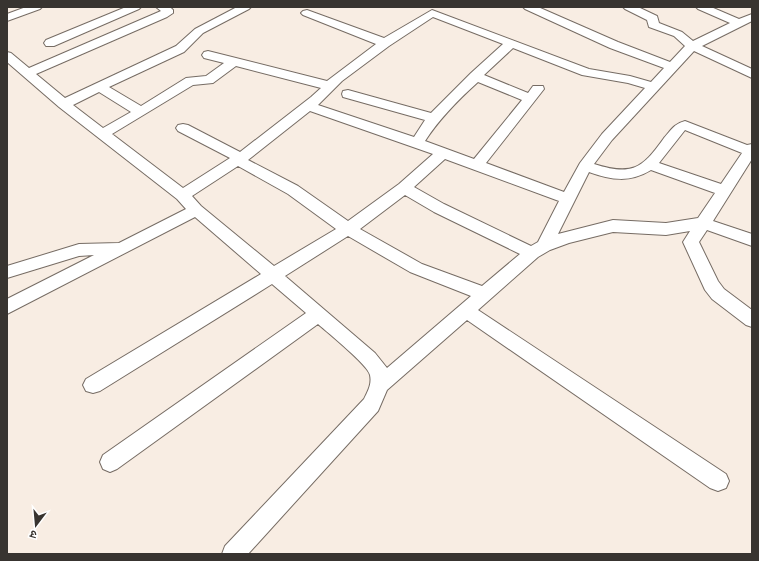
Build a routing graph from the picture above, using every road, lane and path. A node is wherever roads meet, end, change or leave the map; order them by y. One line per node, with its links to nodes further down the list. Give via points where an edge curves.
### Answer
1 (36, 7): 10 (street)
2 (135, 7): 12 (street)
3 (162, 7): 20 (street, via 167,13)
4 (245, 7): 24 (street, via 199,31 180,49)
5 (530, 7): 19 (street, via 614,45)
6 (629, 7): 15 (street, via 653,18 653,25 680,36)
7 (702, 7): 11 (street)
8 (307, 13): 13 (street)
9 (752, 17): 11 (street)
10 (7, 18)
11 (738, 23): 15 (street)
12 (50, 43)
13 (385, 43): 14 (street, via 429,13 435,13); 23 (street)
14 (512, 43): 22 (street); 25 (street, via 586,72)
15 (692, 46): 19 (street); 21 (street)
16 (208, 55): 18 (street)
17 (7, 56): 20 (street)
18 (233, 62): 23 (street); 29 (street, via 209,80 190,81)
19 (672, 67): 25 (street)
20 (27, 73): 27 (street)
21 (752, 74)
22 (475, 76): 30 (street); 37 (street, via 534,94)
23 (330, 86): 28 (street)
24 (100, 87): 27 (street); 29 (street)
25 (654, 87): 39 (street, via 607,137)
26 (348, 94): 30 (street)
27 (64, 104): 32 (street)
28 (308, 106): 33 (street); 36 (street)
29 (141, 112): 32 (street)
30 (434, 118): 33 (street)
31 (183, 128): 36 (street)
32 (102, 134): 42 (street)
33 (417, 143): 35 (street)
34 (751, 149): 38 (street, via 685,125 680,126); 41 (street)
35 (443, 154): 37 (street); 40 (street)
36 (239, 159): 42 (street); 46 (street, via 293,190)
37 (477, 165): 43 (street)
38 (650, 165): 39 (street, via 628,175 617,175); 41 (street)
39 (585, 166): 43 (street)
40 (404, 188): 46 (street); 49 (street, via 439,208)
41 (724, 191): 45 (street)
42 (182, 195): 44 (street)
43 (568, 199): 49 (street)
44 (196, 210): 48 (street); 51 (street)
45 (703, 223): 47 (street); 49 (street, via 666,229 624,226 604,228 565,238); 56 (street, via 691,242 711,285 718,294)
46 (348, 229): 51 (street); 52 (street, via 395,258)
47 (752, 240)
48 (121, 248): 50 (street, via 79,250); 53 (street)
49 (538, 249): 52 (street)
50 (7, 272)
51 (273, 276): 55 (street); 57 (street)
52 (484, 294): 54 (street)
53 (7, 307)
54 (465, 310): 58 (street); 60 (street)
55 (319, 314): 58 (street, via 368,358 379,371); 59 (street)
56 (752, 320)
57 (93, 385)
58 (380, 385): 61 (street, via 371,405)
59 (110, 462)
60 (718, 481)
61 (233, 554)

